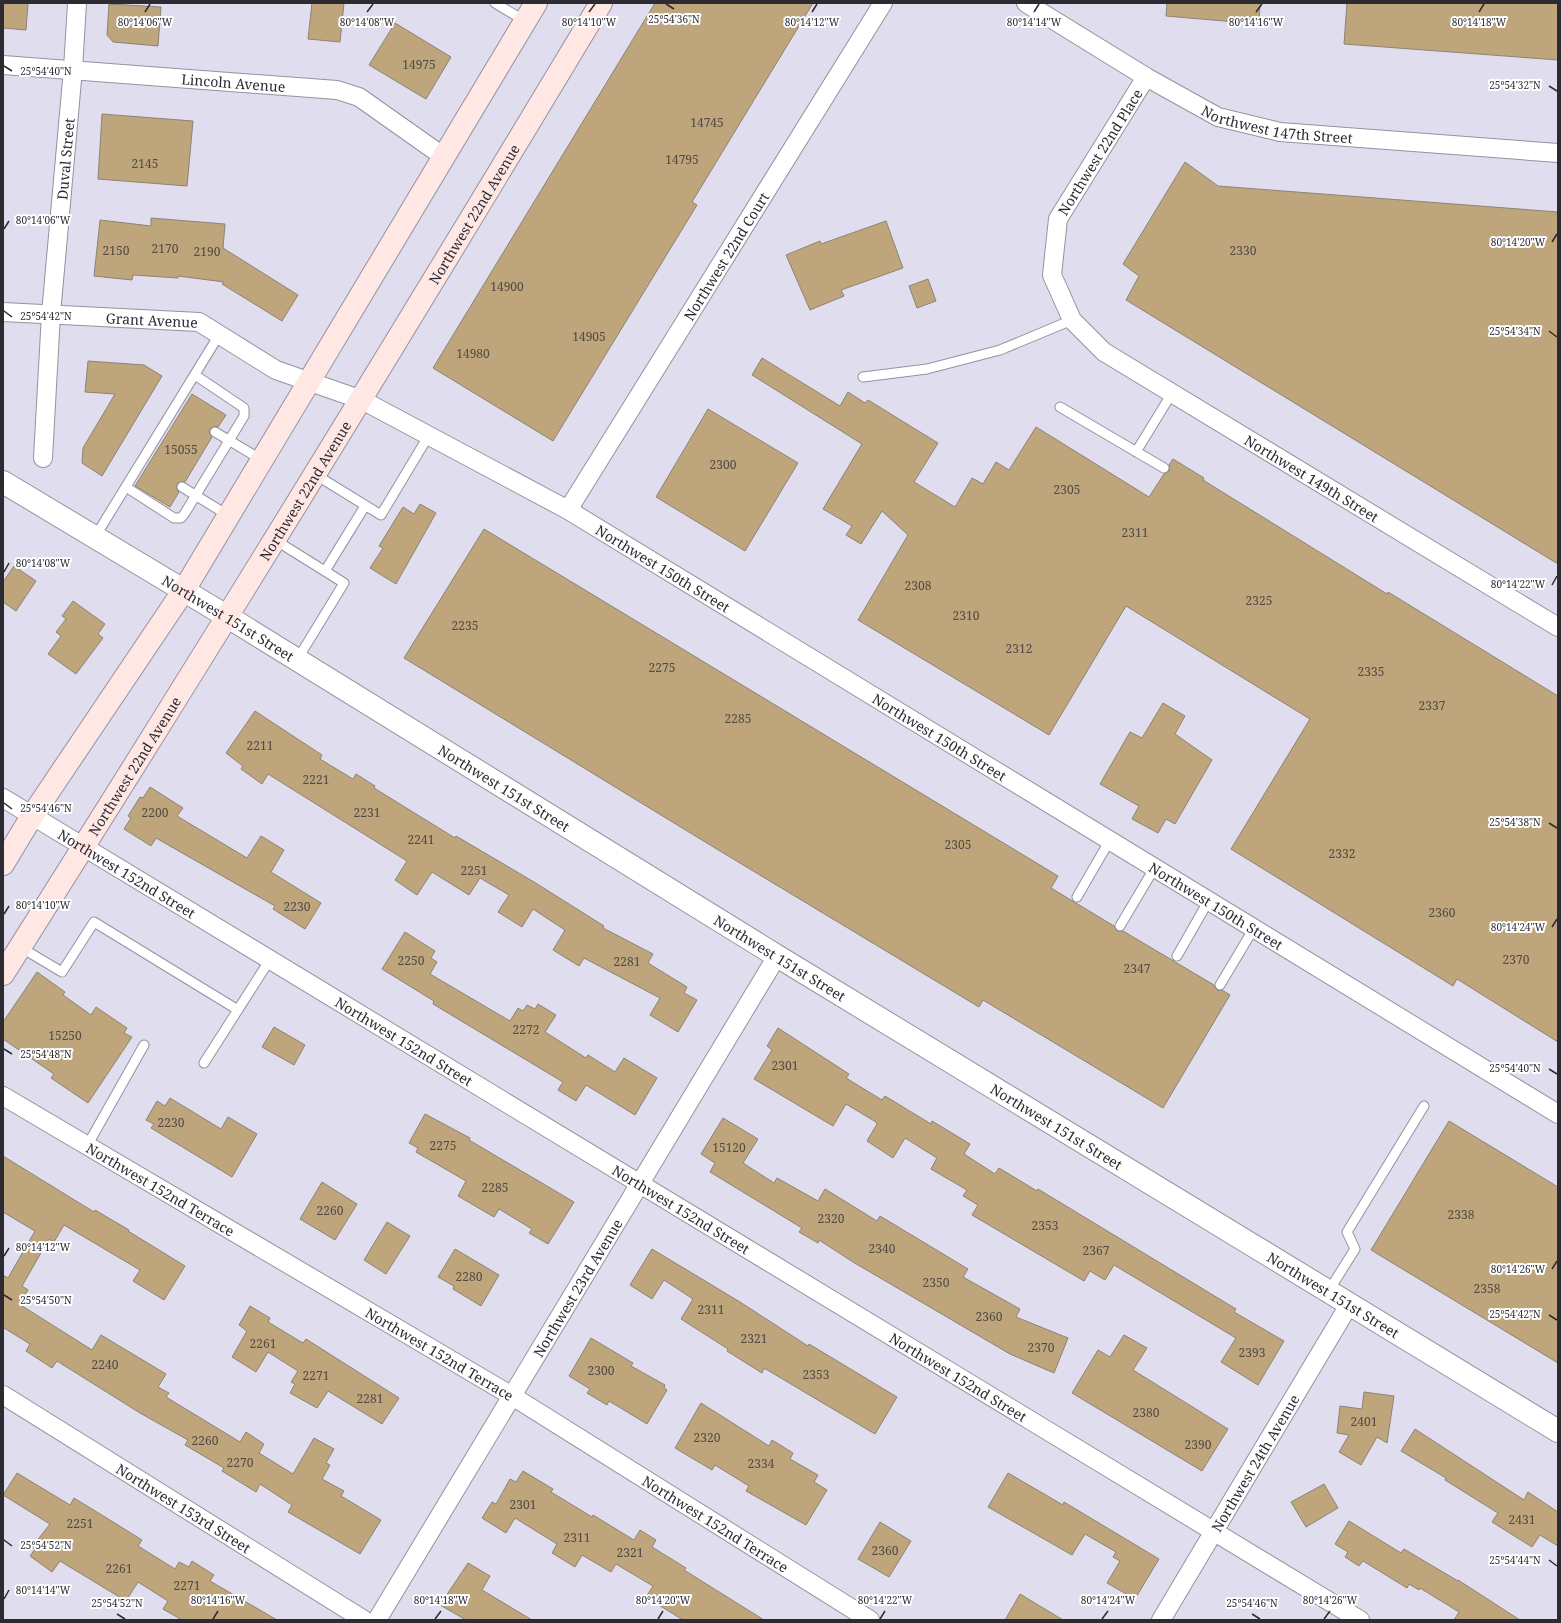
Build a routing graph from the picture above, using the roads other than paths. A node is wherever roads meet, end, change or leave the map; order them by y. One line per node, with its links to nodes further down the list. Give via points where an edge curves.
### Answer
1 (77, 3): 9 (street, Duval Street)
2 (495, 3): 7 (lane)
3 (536, 3): 7 (main road)
4 (601, 3): 21 (main road, Northwest 22nd Avenue)
5 (883, 3): 36 (street, Northwest 22nd Court)
6 (1026, 3): 10 (street, Northwest 147th Street)
7 (525, 21): 12 (main road)
8 (3, 65): 9 (street, Lincoln Avenue)
9 (73, 69): 12 (street, Lincoln Avenue, via 337,90 359,97); 14 (street, Duval Street)
10 (1146, 77): 11 (street, Northwest 147th Street, via 1218,117 1280,132); 15 (street, Northwest 22nd Place, via 1058,219 1052,275)
11 (1558, 154)
12 (444, 157): 19 (main road)
13 (3, 312): 14 (street, Grant Avenue)
14 (51, 314): 16 (street, Grant Avenue, via 199,322); 27 (street, Duval Street)
15 (1072, 320): 18 (lane, via 1000,350 927,369); 20 (street, Northwest 149th Street, via 1104,352)
16 (219, 335): 17 (lane); 19 (street, Grant Avenue, via 276,370)
17 (195, 375): 25 (lane, via 244,408 244,416); 32 (lane, via 178,409 144,464)
18 (863, 377)
19 (310, 381): 21 (street, Northwest 150th Street); 28 (main road)
20 (1172, 393): 26 (lane); 43 (street, Northwest 149th Street)
21 (362, 400): 24 (street, Northwest 150th Street); 30 (main road, Northwest 22nd Avenue)
22 (1060, 407): 26 (lane)
23 (215, 432): 25 (lane)
24 (429, 435): 35 (lane, via 380,515); 36 (street, Northwest 150th Street)
25 (229, 441): 28 (lane); 34 (lane)
26 (1136, 452): 29 (lane)
27 (43, 458)
28 (262, 460): 37 (main road)
29 (1164, 468)
30 (316, 475): 35 (lane); 39 (main road, Northwest 22nd Avenue)
31 (3, 482): 38 (street, Northwest 151st Street)
32 (126, 487): 34 (lane, via 174,518 181,518); 38 (lane)
33 (182, 487): 34 (lane)
34 (196, 495): 37 (lane)
35 (366, 506): 40 (lane)
36 (568, 510): 47 (street, Northwest 150th Street)
37 (229, 516): 41 (main road)
38 (95, 537): 41 (street, Northwest 151st Street)
39 (275, 540): 40 (lane); 42 (main road, Northwest 22nd Avenue)
40 (325, 571): 44 (lane, via 344,583)
41 (184, 590): 42 (street, Northwest 151st Street); 46 (main road)
42 (228, 617): 44 (street, Northwest 151st Street); 48 (main road, Northwest 22nd Avenue)
43 (1558, 627)
44 (297, 660): 56 (street, Northwest 151st Street)
45 (3, 798): 46 (street, Northwest 152nd Street)
46 (32, 816): 48 (street, Northwest 152nd Street); 49 (main road)
47 (1110, 840): 50 (street, Northwest 150th Street); 51 (lane)
48 (84, 848): 55 (main road, Northwest 22nd Avenue); 58 (street, Northwest 152nd Street)
49 (3, 864)
50 (1155, 868): 52 (street, Northwest 150th Street); 53 (lane)
51 (1077, 897)
52 (1209, 900): 54 (street, Northwest 150th Street); 57 (lane)
53 (1120, 926)
54 (1254, 928): 60 (lane); 66 (street, Northwest 150th Street)
55 (20, 946): 59 (main road, Northwest 22nd Avenue); 61 (lane, via 62,972 94,922)
56 (777, 956): 68 (street, Northwest 23rd Avenue); 69 (street, Northwest 151st Street)
57 (1177, 956)
58 (270, 961): 61 (lane); 68 (street, Northwest 152nd Street)
59 (3, 974)
60 (1220, 985)
61 (238, 1010): 63 (lane)
62 (144, 1045): 67 (lane)
63 (204, 1063)
64 (3, 1096): 67 (street, Northwest 152nd Terrace)
65 (1424, 1106): 69 (lane, via 1347,1232 1355,1249)
66 (1558, 1114)
67 (87, 1146): 72 (street, Northwest 152nd Terrace)
68 (639, 1185): 72 (street, Northwest 23rd Avenue); 74 (street, Northwest 152nd Street)
69 (1328, 1292): 70 (street, Northwest 151st Street)
70 (1349, 1305): 73 (street, Northwest 151st Street); 74 (street, Northwest 24th Avenue)
71 (3, 1395): 75 (street, Northwest 153rd Street)
72 (512, 1396): 76 (street, Northwest 23rd Avenue); 77 (street, Northwest 152nd Terrace)
73 (1558, 1430)
74 (1213, 1530): 78 (street, Northwest 24th Avenue); 79 (street, Northwest 152nd Street)
75 (364, 1620)
76 (377, 1620)
77 (870, 1620)
78 (1161, 1620)
79 (1360, 1620)

